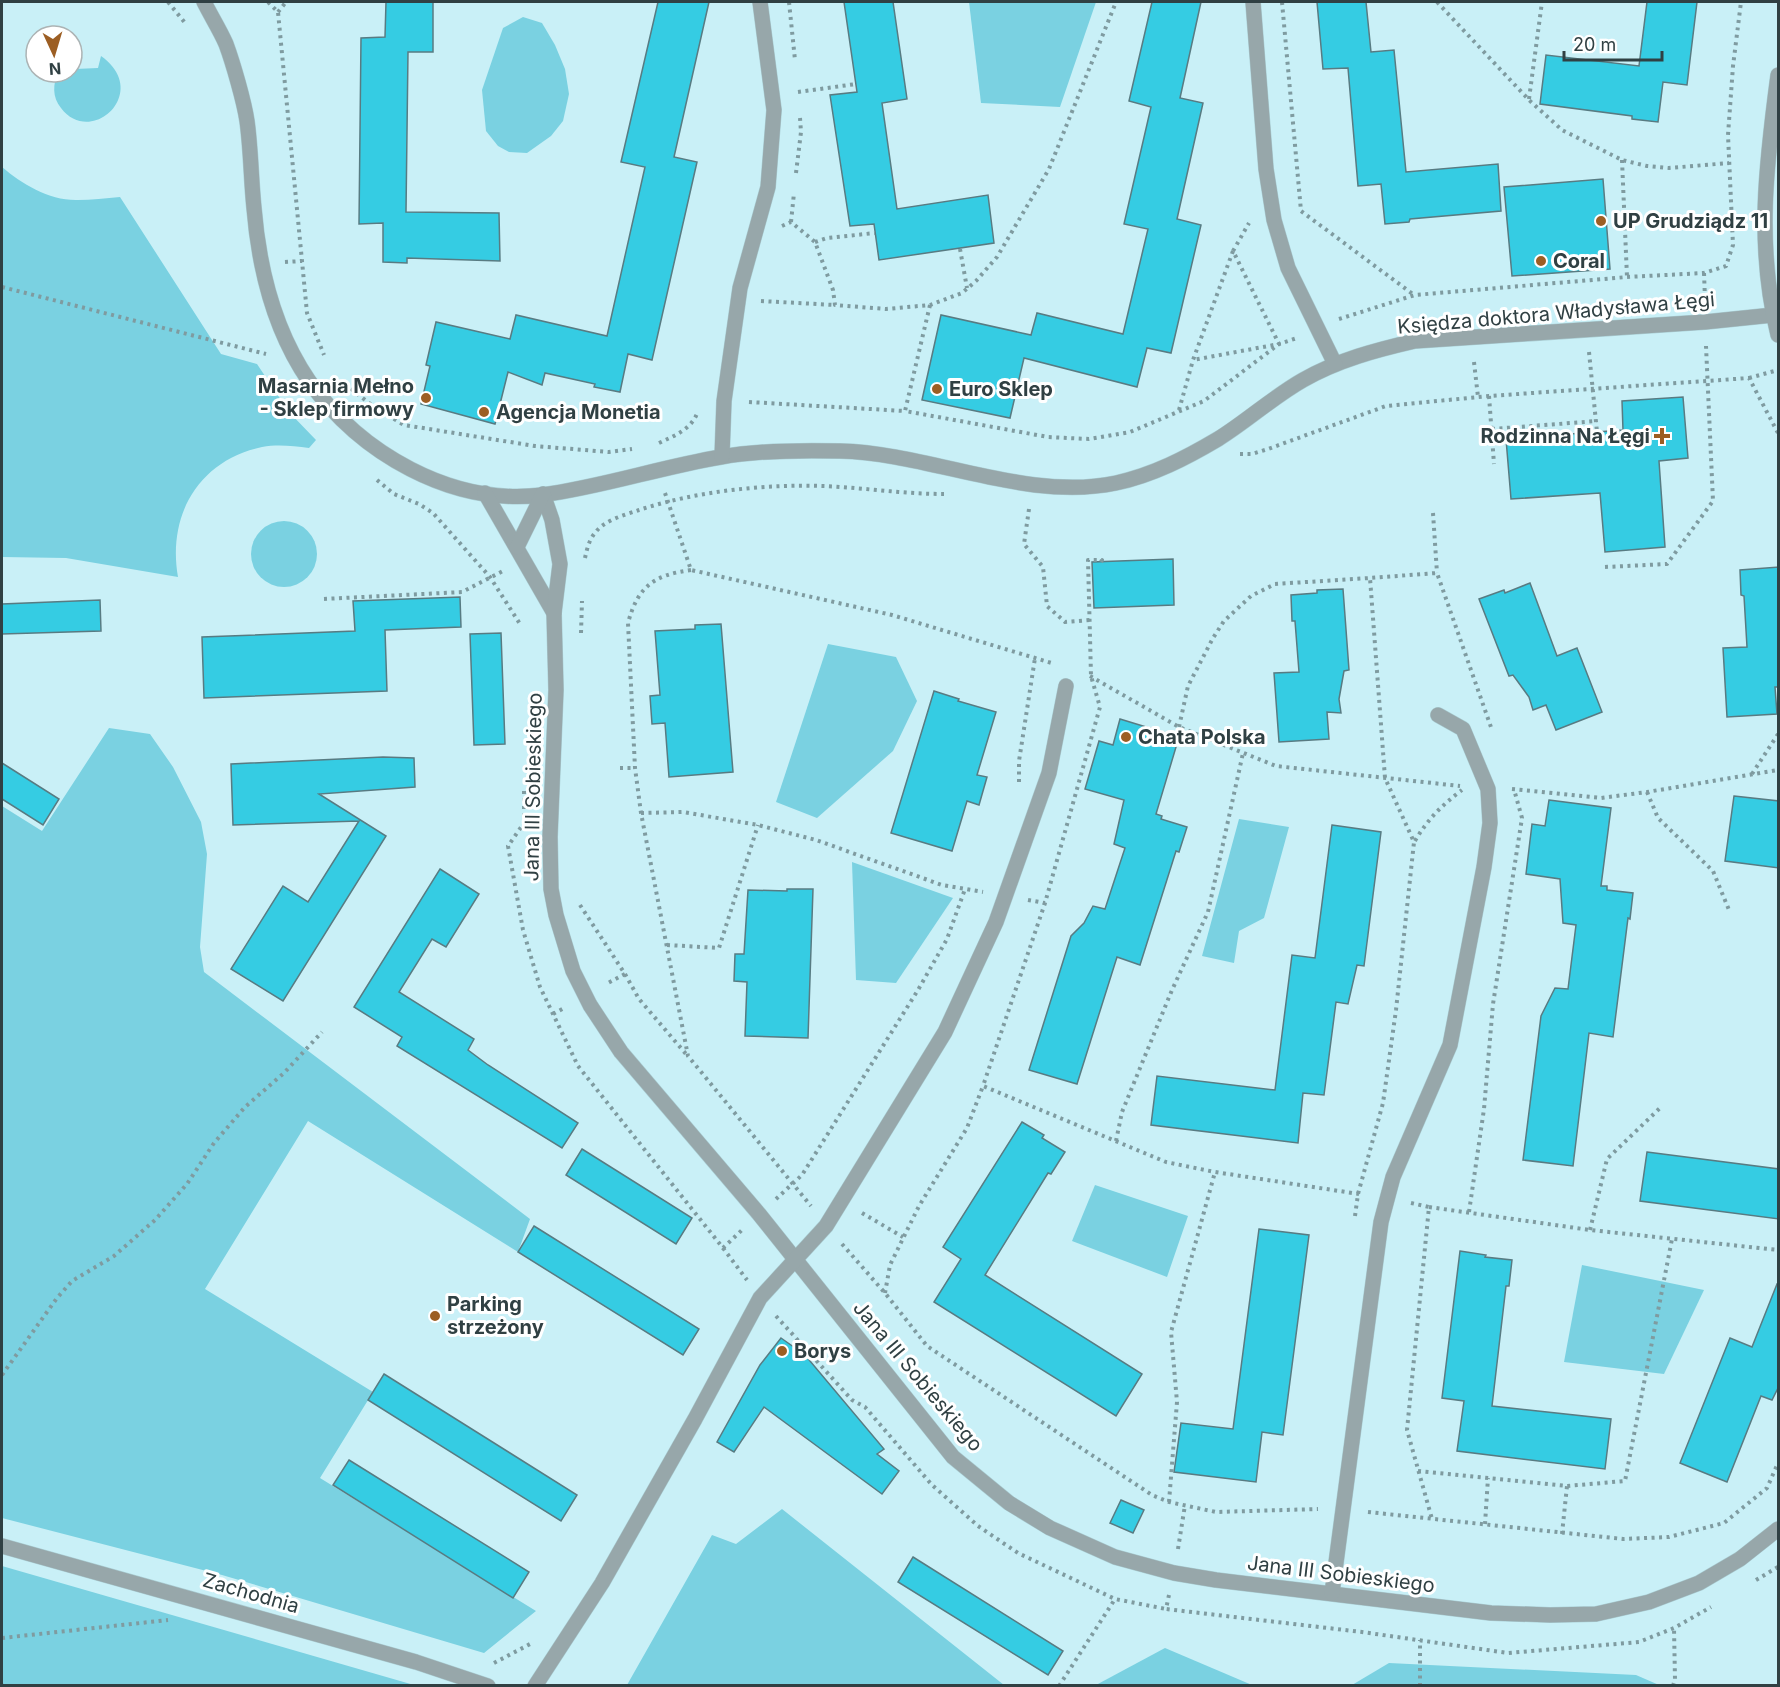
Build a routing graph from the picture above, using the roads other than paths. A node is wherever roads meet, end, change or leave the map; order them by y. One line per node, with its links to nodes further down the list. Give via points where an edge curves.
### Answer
1 (204, 2): 10 (street, Księdza doktora Władysława Łęgi, via 226,44 247,118 254,214 269,297 286,340 308,379 332,410 383,454 450,485)
2 (760, 2): 9 (street, via 774,110 768,187 740,288 724,401)
3 (1253, 2): 8 (street, via 1266,169 1274,220 1288,268)
4 (1779, 75): 5 (street)
5 (1775, 127): 6 (street, via 1765,183 1764,252)
6 (1773, 315): 7 (street); 8 (street, Księdza doktora Władysława Łęgi, via 1415,341)
7 (1779, 335)
8 (1335, 364): 9 (street, Księdza doktora Władysława Łęgi, via 1301,381 1219,438 1157,472 1112,484 1066,487 1021,482 896,456 844,451)
9 (722, 456): 11 (street, Księdza doktora Władysława Łęgi)
10 (485, 493): 11 (street, Księdza doktora Władysława Łęgi); 12 (street, Jana III Sobieskiego)
11 (543, 495): 12 (street); 13 (street, Jana III Sobieskiego, via 560,564)
12 (517, 547): 13 (street, Jana III Sobieskiego)
13 (554, 613): 16 (street, Jana III Sobieskiego, via 551,889 573,971 621,1052)
14 (1066, 686): 16 (street, via 1049,773 996,922 945,1032 826,1226)
15 (1438, 715): 19 (street, via 1463,729 1488,789 1490,823 1450,1045 1385,1198)
16 (796, 1260): 19 (street, Jana III Sobieskiego, via 953,1457 1009,1503 1050,1528 1115,1557 1164,1571); 21 (street, via 760,1298 602,1583)
17 (1779, 1529): 19 (street, Jana III Sobieskiego, via 1740,1559 1699,1582 1649,1602 1596,1614 1491,1613)
18 (2, 1546): 20 (street, Zachodnia, via 383,1652)
19 (1332, 1593)
20 (488, 1686)
21 (535, 1686)

